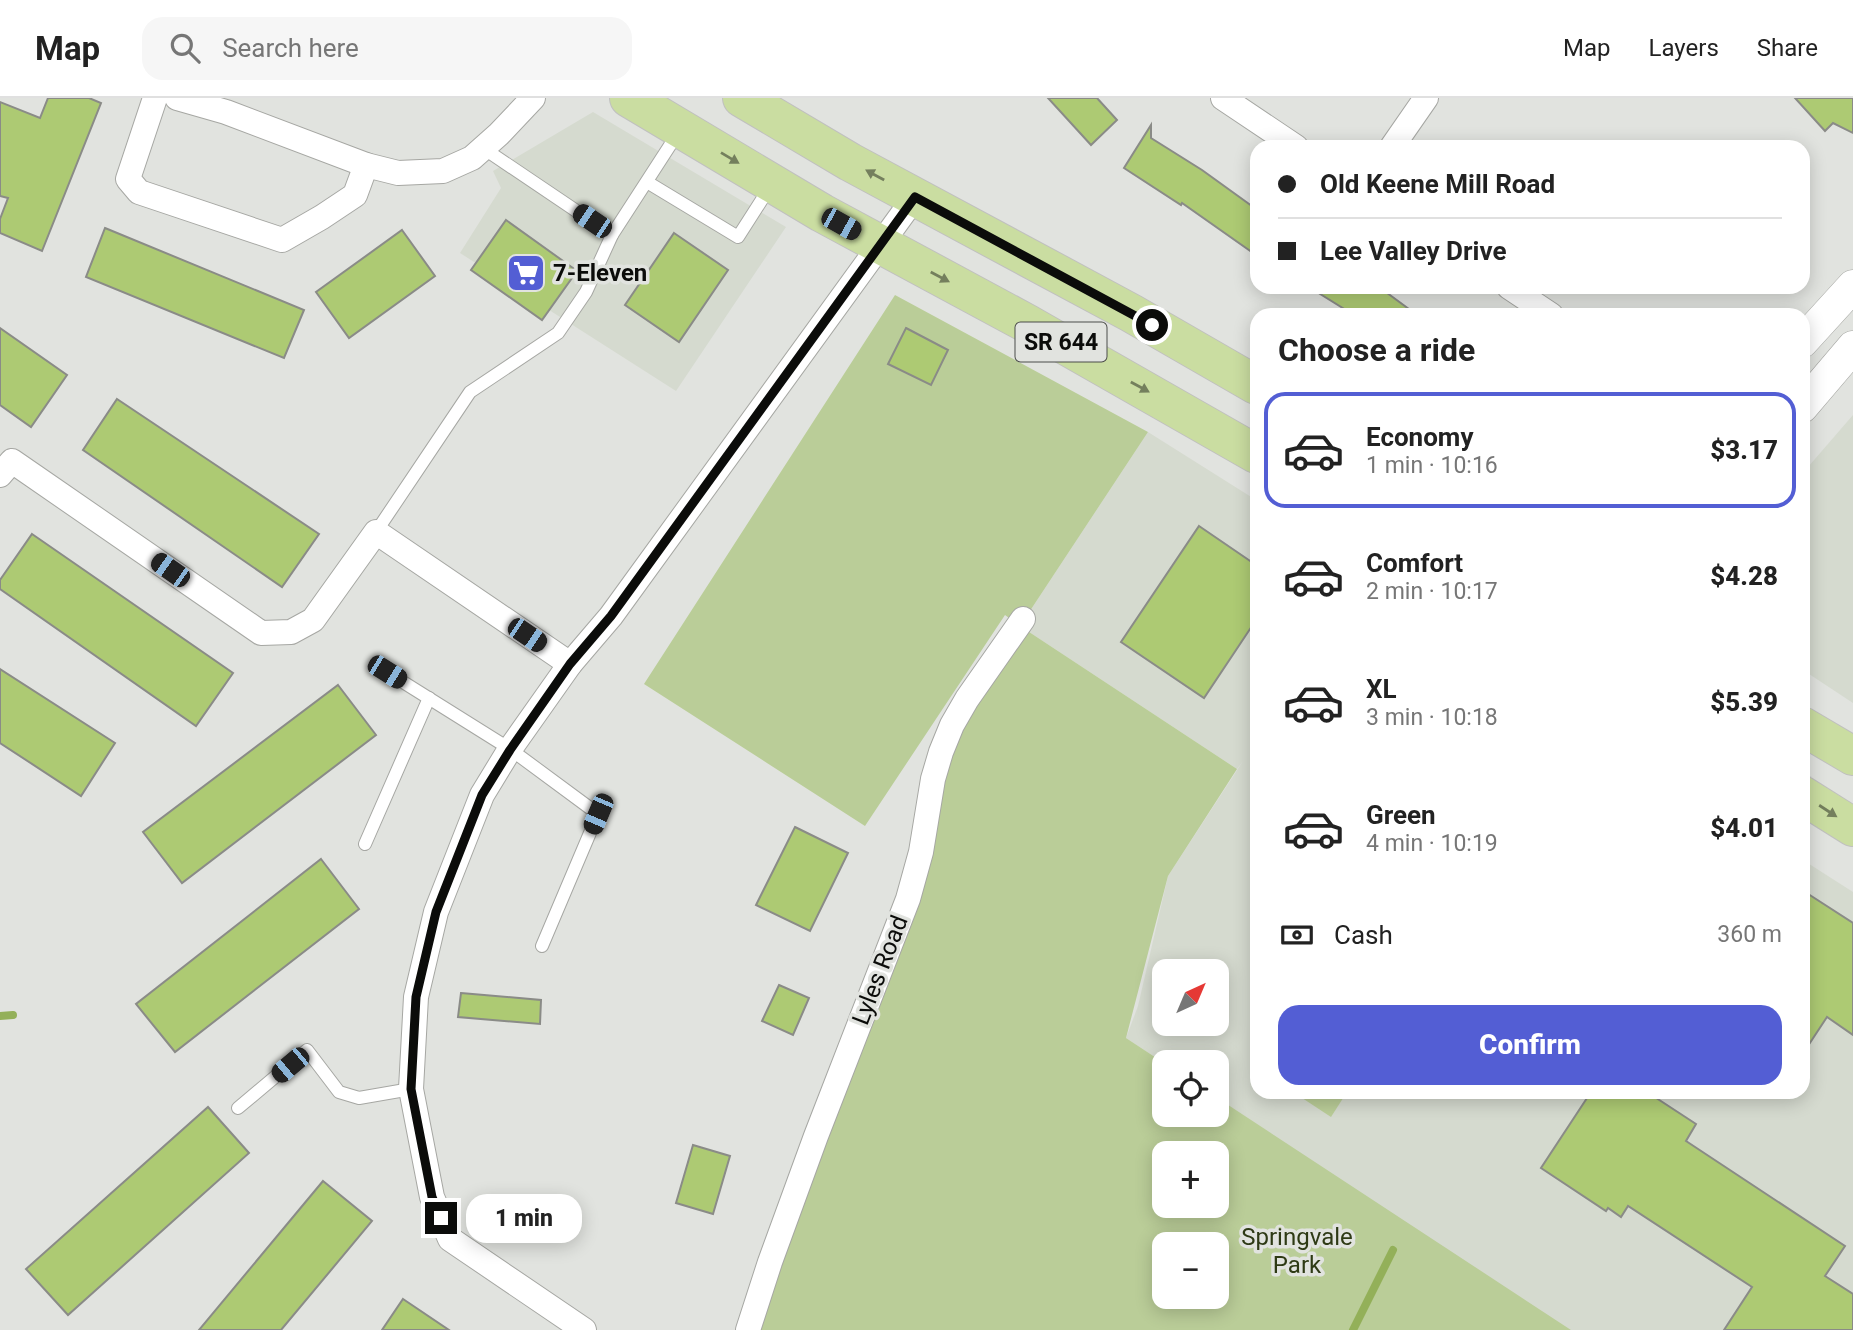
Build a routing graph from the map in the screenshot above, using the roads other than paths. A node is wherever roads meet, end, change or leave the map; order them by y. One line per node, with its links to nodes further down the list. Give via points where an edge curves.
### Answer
1 (155, 98): 13 (street, via 128,178 139,192 282,240 355,195)
2 (177, 98): 8 (street)
3 (533, 98): 12 (street)
4 (629, 98): 9 (main road, SR 644)
5 (743, 98): 16 (main road, SR 644, one-way to 5)
6 (1223, 98): 10 (street)
7 (1426, 98): 11 (street)
8 (228, 105): 13 (street)
9 (681, 129): 14 (lane); 15 (main road, SR 644, one-way to 15)
10 (1286, 140)
11 (1397, 140)
12 (484, 148): 13 (street, via 443,171 398,173); 17 (lane)
13 (366, 165)
14 (646, 182): 15 (lane, via 738,237); 17 (lane)
15 (772, 184): 18 (main road, SR 644)
16 (915, 197): 18 (street); 24 (main road, SR 644)
17 (612, 235): 28 (lane, via 586,292 558,333 470,392)
18 (880, 246): 26 (main road, SR 644, one-way to 26); 30 (street, via 611,616)
19 (1853, 286): 22 (street)
20 (1518, 294): 21 (street)
21 (1538, 308)
22 (1810, 333)
23 (1853, 347): 25 (street)
24 (1250, 382)
25 (1810, 398)
26 (1250, 451)
27 (4, 463): 28 (street, via 261,633 291,632 313,620)
28 (376, 532): 30 (street)
29 (1023, 620): 43 (street, Lyles Road, via 967,699 941,752 908,899 816,1136)
30 (570, 664): 34 (street)
31 (387, 672): 32 (lane)
32 (429, 698): 34 (lane); 38 (lane)
33 (1810, 731): 35 (main road)
34 (510, 750): 39 (lane, via 598,814); 40 (street, via 482,795 436,912 416,997)
35 (1853, 756)
36 (1810, 800): 37 (main road, one-way to 37)
37 (1853, 827)
38 (365, 844)
39 (542, 946)
40 (411, 1089): 41 (lane, via 359,1098 339,1092 307,1050); 42 (street, via 432,1197 450,1239)
41 (238, 1108)
42 (584, 1330)
43 (748, 1330)

